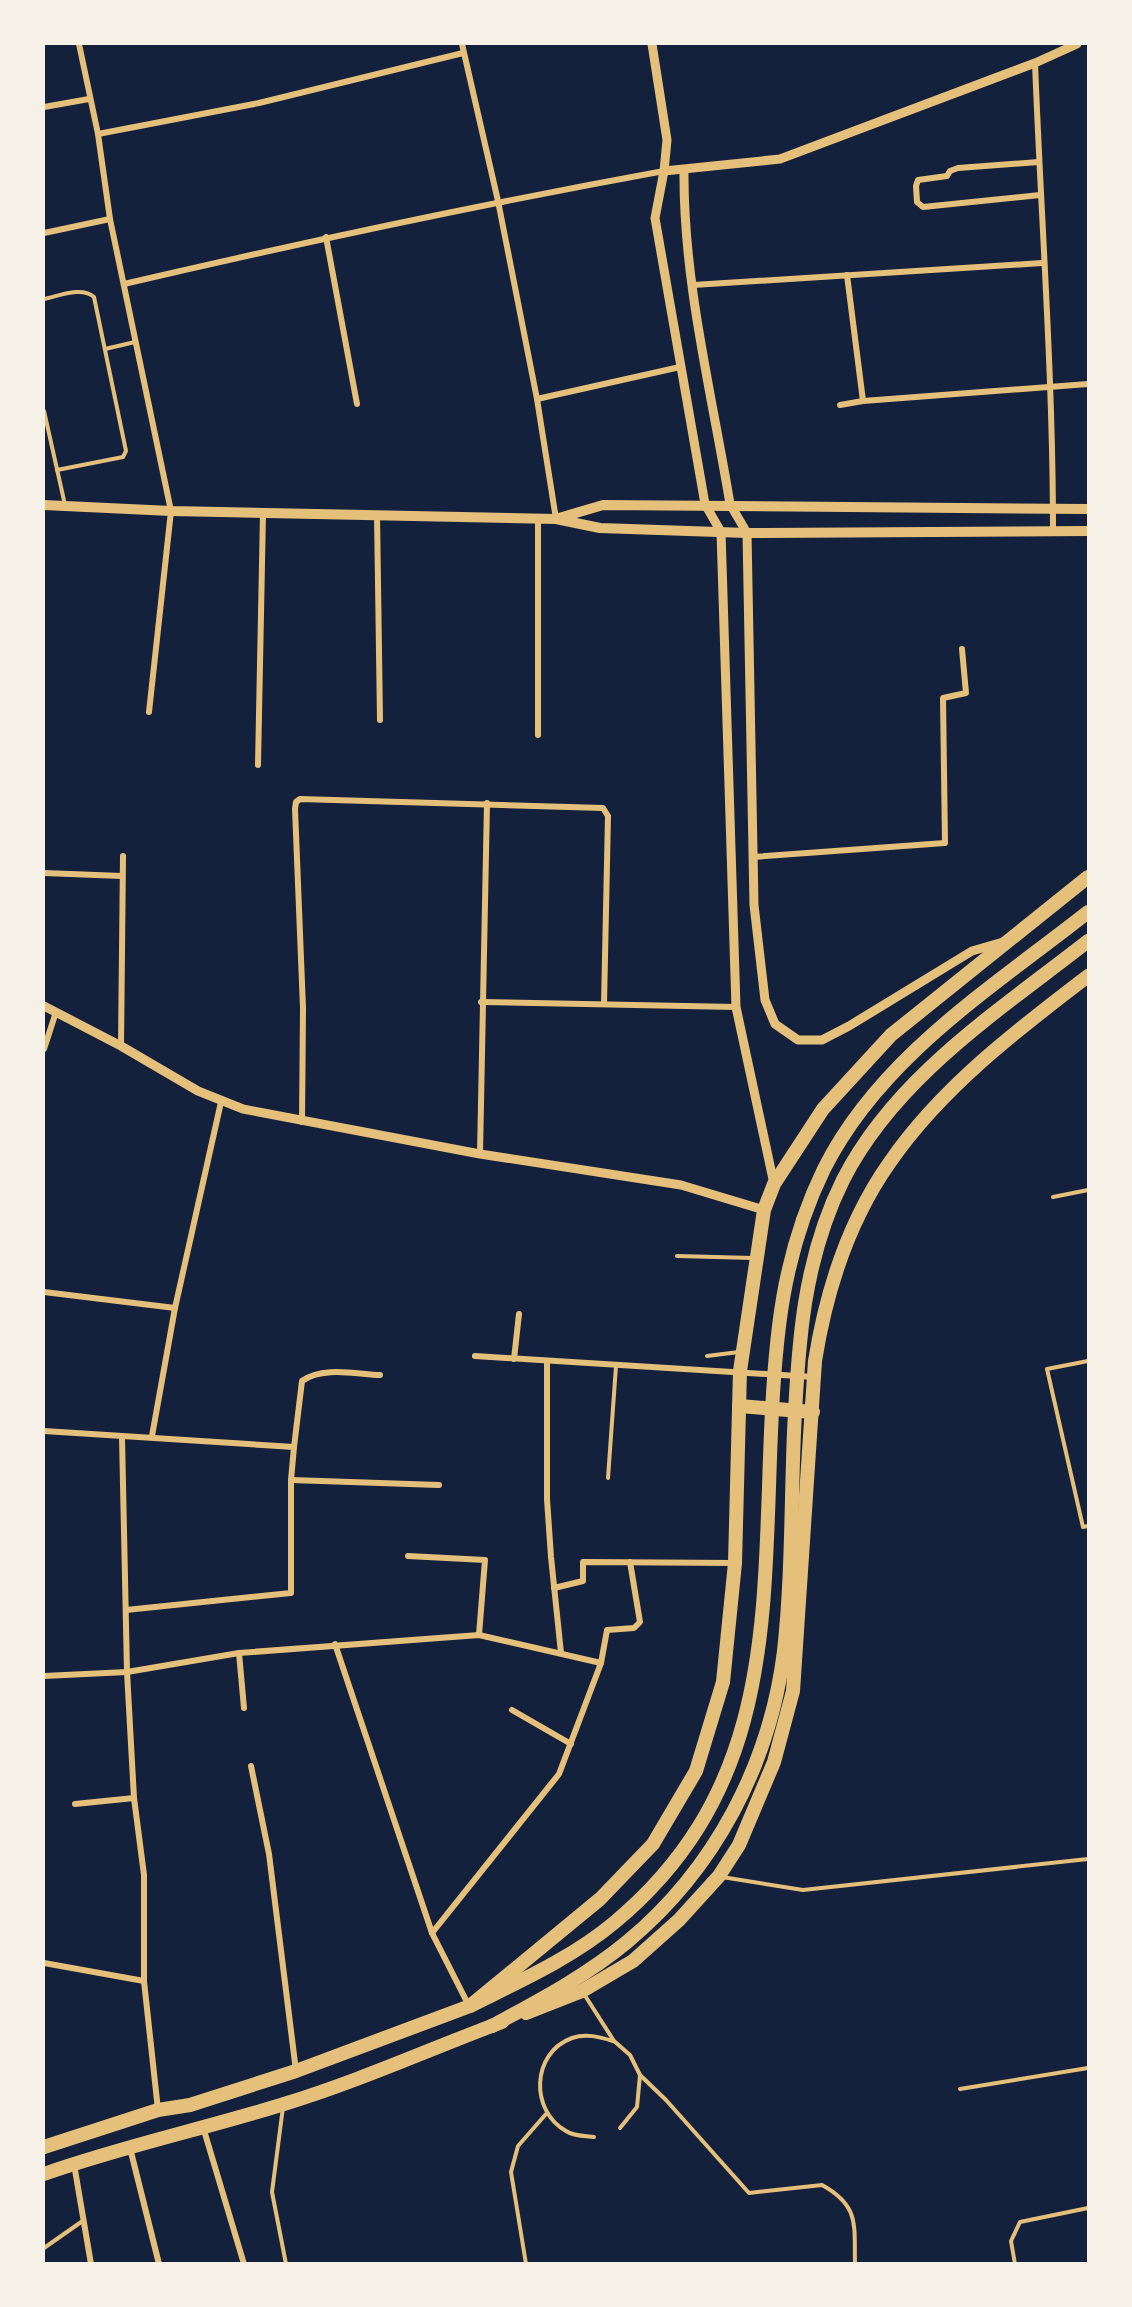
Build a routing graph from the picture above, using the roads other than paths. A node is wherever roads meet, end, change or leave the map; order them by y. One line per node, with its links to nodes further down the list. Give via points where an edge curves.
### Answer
1 (79, 44): 7 (street)
2 (462, 44): 5 (street)
3 (652, 44): 12 (street, via 667,140)
4 (1077, 44): 6 (street)
5 (463, 53): 9 (street, via 259,103); 14 (street)
6 (1035, 63): 10 (street); 11 (street, via 780,159)
7 (89, 99): 8 (street); 9 (street)
8 (44, 107)
9 (98, 134): 15 (street)
10 (1039, 162): 13 (street); 13 (street, via 958,168 947,176 918,180 916,186 917,202 923,207)
11 (684, 170): 12 (street); 21 (street, via 684,213)
12 (664, 171): 14 (street); 25 (street, via 655,218)
13 (1040, 195): 18 (street)
14 (498, 201): 17 (street); 28 (street)
15 (110, 219): 16 (street); 20 (street)
16 (44, 233)
17 (326, 237): 20 (street); 30 (street)
18 (1042, 263): 19 (street); 27 (street)
19 (847, 275): 21 (street); 29 (street)
20 (124, 284): 23 (street)
21 (693, 285): 35 (street)
22 (44, 299): 24 (lane, via 88,292 94,297)
23 (136, 342): 24 (lane); 40 (street)
24 (105, 349): 33 (lane, via 127,454)
25 (680, 367): 28 (street); 34 (street)
26 (1089, 384): 27 (street)
27 (1052, 387): 29 (street); 38 (street)
28 (537, 399): 44 (street)
29 (863, 401): 31 (street)
30 (357, 404)
31 (840, 405)
32 (44, 411): 33 (lane)
33 (57, 470): 37 (lane)
34 (705, 504): 35 (main road); 44 (main road, via 603,505); 47 (street)
35 (730, 504): 38 (main road); 48 (street)
36 (44, 505): 37 (main road)
37 (65, 506): 40 (main road)
38 (1053, 507): 39 (main road); 45 (street)
39 (1089, 509)
40 (171, 511): 41 (main road); 50 (street)
41 (263, 513): 42 (main road); 53 (street)
42 (377, 513): 43 (main road); 51 (street)
43 (538, 519): 44 (main road); 52 (street)
44 (556, 519): 47 (main road, via 600,528)
45 (1053, 530): 46 (main road); 48 (main road)
46 (1089, 531)
47 (721, 532): 48 (main road); 67 (street)
48 (747, 533): 56 (street)
49 (962, 649): 56 (street, via 966,693 943,698 945,843)
50 (149, 712)
51 (380, 720)
52 (538, 735)
53 (258, 765)
54 (487, 803): 64 (street); 65 (street, via 607,811); 72 (street, via 300,799 296,802 303,1008)
55 (123, 856): 58 (street)
56 (753, 856): 61 (street, via 754,905 765,1000 775,1023 798,1040 822,1040 972,951)
57 (44, 873): 58 (street)
58 (122, 876): 69 (street)
59 (1089, 877): 61 (highway)
60 (1089, 912): 127 (highway, via 915,1050 883,1083 850,1126 805,1212 790,1257 780,1307 764,1600 752,1698 740,1741 706,1813 673,1864 613,1924 577,1949)
61 (1011, 940): 74 (highway, via 891,1035 823,1109)
62 (1089, 941): 128 (highway, via 965,1038 901,1099 845,1178 826,1219 811,1263 798,1359 783,1652 775,1703 744,1792 689,1881 627,1942)
63 (1089, 976): 92 (highway, via 1029,1021 946,1096 890,1162 865,1204 839,1262 820,1329)
64 (481, 1002): 65 (street); 73 (street)
65 (604, 1004): 67 (street)
66 (44, 1006): 68 (street)
67 (736, 1007): 74 (street)
68 (56, 1012): 69 (street); 70 (street)
69 (122, 1046): 71 (street)
70 (44, 1048)
71 (220, 1101): 72 (street); 81 (street)
72 (302, 1122): 73 (street)
73 (480, 1154): 77 (street, via 681,1185)
74 (774, 1184): 77 (highway)
75 (1089, 1190): 76 (lane)
76 (1053, 1197)
77 (764, 1210): 79 (highway)
78 (677, 1256): 79 (lane)
79 (756, 1258): 83 (highway)
80 (44, 1292): 81 (street)
81 (175, 1308): 96 (street)
82 (519, 1314): 86 (street)
83 (743, 1351): 85 (lane); 90 (highway)
84 (475, 1356): 86 (street)
85 (707, 1356)
86 (514, 1359): 88 (street)
87 (1089, 1360): 102 (lane, via 1047,1369 1083,1527)
88 (547, 1361): 89 (street); 106 (street, via 548,1499)
89 (616, 1365): 90 (street); 99 (lane)
90 (740, 1371): 92 (street); 93 (highway)
91 (380, 1375): 98 (street, via 322,1373 302,1381)
92 (814, 1377): 94 (highway)
93 (739, 1406): 94 (highway); 105 (highway)
94 (813, 1412): 122 (highway, via 793,1690 774,1762 739,1845)
95 (44, 1431): 97 (street)
96 (152, 1436): 97 (street); 98 (street)
97 (122, 1437): 107 (street)
98 (294, 1448): 100 (street)
99 (608, 1478)
100 (291, 1480): 101 (street); 107 (street, via 291,1593)
101 (439, 1485)
102 (1089, 1526)
103 (408, 1556): 108 (street, via 485,1560)
104 (630, 1562): 105 (street); 106 (street, via 583,1562 583,1581); 112 (street, via 640,1622 634,1628 607,1630)
105 (735, 1563): 127 (highway, via 723,1682 696,1770 653,1844 600,1899)
106 (554, 1588): 111 (street)
107 (126, 1610): 113 (street)
108 (479, 1635): 109 (street); 111 (street)
109 (335, 1644): 110 (street); 123 (street)
110 (239, 1653): 113 (street); 115 (street)
111 (561, 1653): 112 (street)
112 (601, 1663): 117 (street)
113 (127, 1672): 114 (street); 119 (street)
114 (44, 1676)
115 (244, 1708)
116 (512, 1710): 117 (street)
117 (571, 1744): 123 (street, via 559,1774)
118 (250, 1766): 131 (street, via 269,1854)
119 (134, 1798): 120 (street); 125 (street, via 144,1875)
120 (75, 1804)
121 (1089, 1859): 122 (lane, via 803,1890)
122 (719, 1876): 126 (highway, via 679,1920 633,1961)
123 (432, 1933): 127 (street)
124 (44, 1963): 125 (street)
125 (144, 1981): 135 (street)
126 (582, 1991): 128 (highway); 129 (lane)
127 (470, 2006): 131 (highway)
128 (492, 2026): 134 (highway)
129 (614, 2041): 132 (lane, via 630,2055); 136 (lane, via 593,2035 572,2038 553,2050 542,2068 538,2092)
130 (1089, 2068): 133 (lane)
131 (296, 2071): 135 (highway, via 190,2105)
132 (640, 2074): 138 (lane, via 637,2107); 152 (lane, via 749,2193 822,2185 839,2194 854,2217)
133 (960, 2090)
134 (284, 2104): 137 (highway); 150 (lane, via 272,2192)
135 (158, 2110): 141 (highway)
136 (546, 2114): 139 (lane, via 567,2132); 151 (lane, via 518,2146 511,2172)
137 (203, 2126): 140 (highway); 149 (street)
138 (620, 2128)
139 (594, 2137)
140 (129, 2146): 142 (highway); 148 (street)
141 (44, 2147)
142 (74, 2163): 143 (highway); 145 (street)
143 (44, 2174)
144 (1089, 2208): 153 (lane, via 1020,2222 1011,2241)
145 (84, 2220): 146 (lane); 147 (street)
146 (44, 2248)
147 (92, 2264)
148 (159, 2264)
149 (244, 2264)
150 (286, 2264)
151 (526, 2264)
152 (855, 2264)
153 (1015, 2264)

